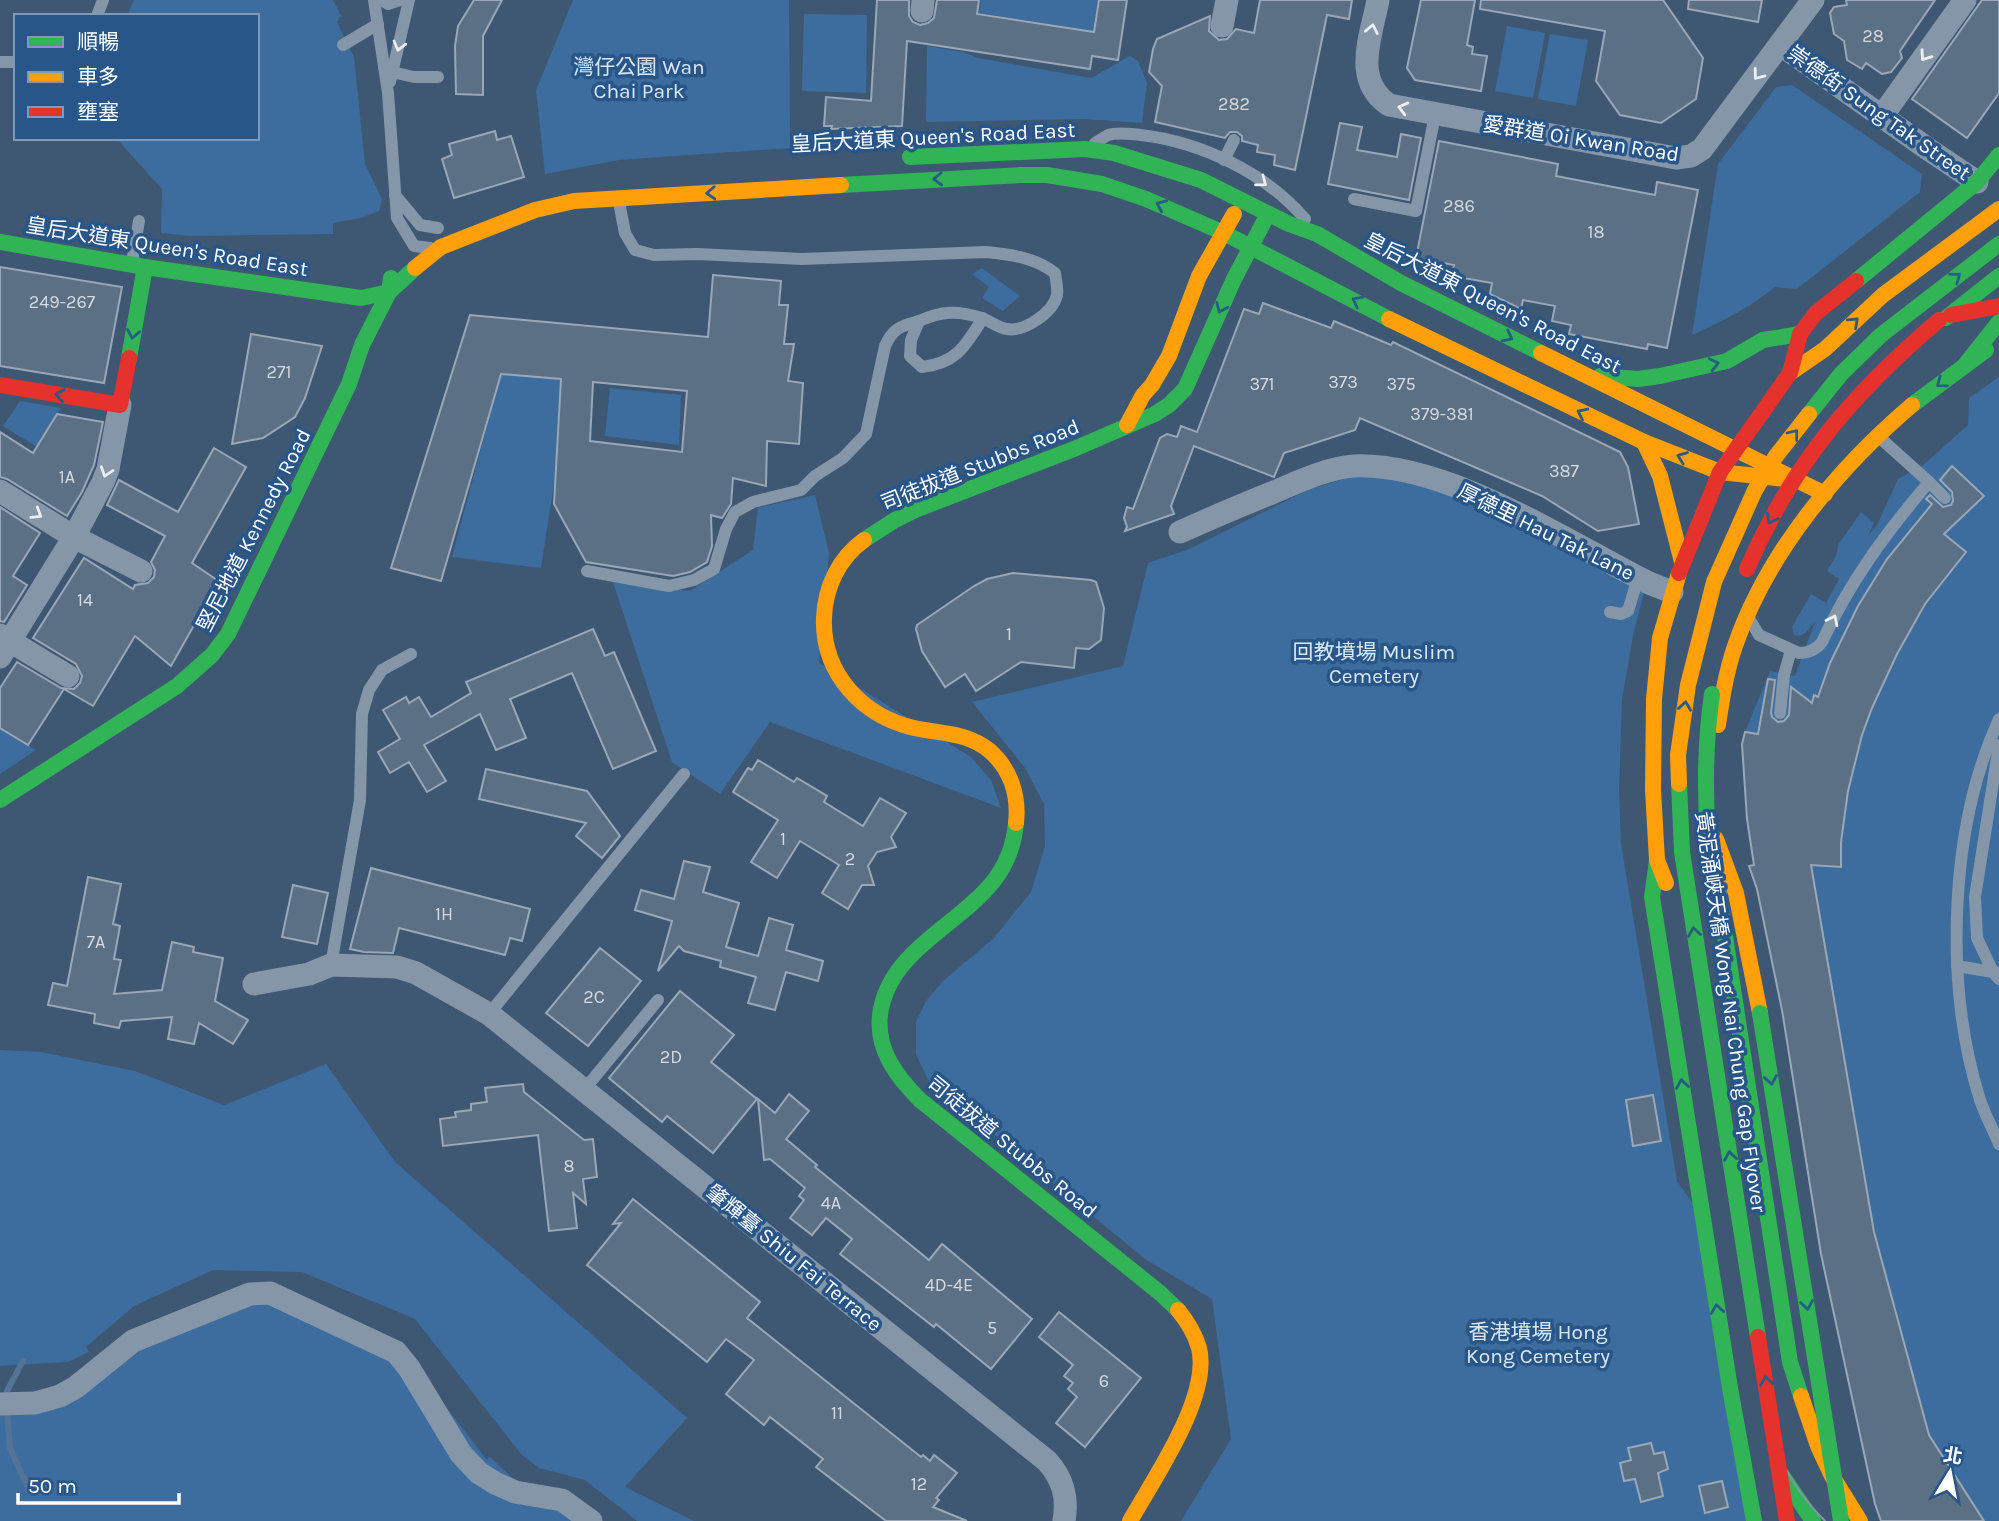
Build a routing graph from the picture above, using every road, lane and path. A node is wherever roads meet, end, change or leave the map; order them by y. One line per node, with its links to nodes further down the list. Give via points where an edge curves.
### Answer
1 (374, 0): 9 (lane)
2 (382, 0): 3 (lane, via 387,4)
3 (400, 0)
4 (409, 0): 13 (lane, one-way to 13)
5 (1227, 0): 10 (street)
6 (1378, 0): 16 (street, 愛群道 Oi Kwan Road, one-way to 6, via 1389,105 1369,83 1367,59)
7 (1813, 0): 12 (street, 愛群道 Oi Kwan Road)
8 (1965, 0): 17 (street, one-way to 17)
9 (378, 23): 11 (lane); 15 (lane)
10 (1222, 26)
11 (343, 45)
12 (1781, 45): 16 (street, 愛群道 Oi Kwan Road, one-way to 16, via 1702,149 1690,156 1676,158); 17 (street, 崇德街 Sung Tak Street)
13 (392, 72): 14 (lane); 15 (lane)
14 (438, 77)
15 (388, 93): 24 (lane)
16 (1435, 115): 26 (lane, via 1416,211)
17 (1882, 117): 23 (street, 崇德街 Sung Tak Street)
18 (1234, 140): 22 (lane)
19 (1085, 149): 21 (main road, 皇后大道東 Queen's Road East); 22 (lane, via 1110,134 1154,136); 27 (main road, 皇后大道東 Queen's Road East, via 1161,166)
20 (1999, 155): 23 (main road)
21 (894, 159)
22 (1224, 160): 33 (lane, one-way to 33, via 1277,194)
23 (1977, 182): 48 (main road, via 1816,313)
24 (395, 194): 31 (lane, via 420,225); 38 (lane)
25 (618, 197): 32 (main road, 皇后大道東 Queen's Road East, one-way to 25, via 1102,184 1047,175); 36 (main road, 皇后大道東 Queen's Road East, via 535,210); 45 (lane, via 625,233 635,250 654,255 802,259 986,252 1041,262 1055,273 1057,295 1048,312 1031,324 1008,330)
26 (1354, 199)
27 (1242, 200): 29 (main road, 皇后大道東 Queen's Road East); 32 (main road)
28 (1999, 209): 51 (main road, one-way to 28, via 1825,349 1883,295)
29 (1268, 214): 33 (main road, 皇后大道東 Queen's Road East); 37 (main road, 司徒拔道 Stubbs Road)
30 (138, 221): 39 (lane)
31 (443, 225): 38 (main road, 皇后大道東 Queen's Road East)
32 (1224, 233): 37 (main road, 皇后大道東 Queen's Road East); 55 (main road, via 1199,276 1169,356)
33 (1317, 234): 52 (main road, 皇后大道東 Queen's Road East, one-way to 52, via 1401,284)
34 (0, 242): 39 (main road, 皇后大道東 Queen's Road East)
35 (1999, 244): 104 (main road, 黃泥涌峽天橋 Wong Nai Chung Gap Flyover, one-way to 35, bridge, via 1682,852 1678,755 1688,685 1714,582 1755,490 1776,456 1841,374 1881,335)
36 (441, 247): 38 (lane); 41 (main road, 皇后大道東 Queen's Road East)
37 (1251, 247): 55 (main road, 司徒拔道 Stubbs Road, one-way to 55, via 1185,389 1156,415); 57 (main road, 皇后大道東 Queen's Road East, one-way to 37)
38 (403, 254): 41 (main road, 堅尼地道 Kennedy Road); 42 (main road, 皇后大道東 Queen's Road East, via 370,277)
39 (138, 265): 42 (main road, 皇后大道東 Queen's Road East); 54 (main road, one-way to 54)
40 (1999, 275): 44 (main road); 71 (main road, one-way to 71, bridge, via 1907,348 1828,430 1785,494)
41 (389, 292): 42 (main road, 皇后大道東 Queen's Road East, via 361,298); 84 (main road, 堅尼地道 Kennedy Road, via 240,612 212,655 177,686)
42 (327, 294)
43 (1999, 306): 44 (main road)
44 (1951, 314): 60 (main road, via 1858,401)
45 (983, 318): 46 (lane, via 941,312); 46 (lane, via 962,351 939,365 922,367 910,356)
46 (919, 321): 69 (lane, via 891,333 866,434 801,490 753,502 735,512 714,569 669,586)
47 (1999, 322): 50 (main road)
48 (1800, 334): 51 (main road); 52 (main road, one-way to 48, via 1660,376 1727,361 1763,340)
49 (1999, 341): 50 (main road)
50 (1965, 365): 56 (main road, one-way to 56)
51 (1790, 373): 58 (main road)
52 (1584, 375): 58 (main road, 皇后大道東 Queen's Road East)
53 (0, 385): 54 (main road, one-way to 53)
54 (120, 405): 66 (street, one-way to 66, via 108,469)
55 (1127, 425): 102 (main road, 司徒拔道 Stubbs Road, via 884,526 859,544 837,569 827,594 824,623 832,663 862,705 895,723 971,738 1002,764 1014,789 1015,831 1008,857 993,883 896,972 880,1006 881,1042 892,1069 920,1100 1170,1302 1189,1327 1201,1365 1197,1396)
56 (1878, 436): 61 (lane); 63 (main road)
57 (1644, 442): 59 (main road, 皇后大道東 Queen's Road East, one-way to 57); 67 (main road, via 1660,476)
58 (1736, 450): 59 (main road); 60 (main road, 皇后大道東 Queen's Road East)
59 (1720, 472): 60 (main road, 皇后大道東 Queen's Road East); 67 (main road)
60 (1794, 479): 63 (main road, 皇后大道東 Queen's Road East)
61 (1929, 482): 64 (lane); 77 (lane, one-way to 61, via 1806,653 1818,648 1856,576)
62 (0, 491): 66 (street, one-way to 66)
63 (1825, 494): 75 (main road, via 1774,565)
64 (1945, 498)
65 (1180, 532): 70 (street, 厚德里 Hau Tak Lane, via 1310,477 1353,466 1399,469 1502,507)
66 (74, 537): 68 (street); 76 (street)
67 (1682, 562): 72 (main road)
68 (141, 571)
69 (587, 571)
70 (1638, 578): 72 (street, 厚德里 Hau Tak Lane); 74 (lane, via 1628,611)
71 (1741, 585)
72 (1672, 592): 86 (main road, via 1660,638 1654,699)
73 (1733, 610): 98 (main road, 黃泥涌峽天橋 Wong Nai Chung Gap Flyover, bridge, via 1710,706 1709,847)
74 (1610, 612)
75 (1748, 616): 77 (lane, via 1759,635); 85 (main road, via 1727,669 1719,713)
76 (3, 644): 79 (street)
77 (1791, 650): 80 (lane)
78 (411, 654): 88 (lane, via 382,670 369,690 362,714 360,800)
79 (68, 676)
80 (1780, 713)
81 (1999, 719): 89 (lane, via 1986,748 1967,822 1957,911)
82 (1999, 745): 90 (lane, via 1975,897 1977,938)
83 (684, 774): 93 (lane)
84 (0, 800)
85 (1716, 839): 106 (main road, one-way to 106, bridge, via 1736,893 1760,1013); 107 (main road, via 1717,895 1784,1336 1818,1447)
86 (1657, 860): 87 (main road); 103 (main road, one-way to 86, via 1652,897)
87 (1671, 895)
88 (331, 965): 91 (street, 肇輝臺 Shiu Fai Terrace); 93 (street, 肇輝臺 Shiu Fai Terrace, via 397,967)
89 (1957, 966): 90 (lane); 95 (lane, via 1980,1100)
90 (1997, 974)
91 (254, 984)
92 (658, 1000): 94 (lane)
93 (489, 1014): 94 (street, 肇輝臺 Shiu Fai Terrace)
94 (584, 1090): 101 (street, 肇輝臺 Shiu Fai Terrace, via 1047,1461 1063,1486)
95 (1999, 1144)
96 (1715, 1169): 105 (main road, via 1753,1388 1776,1466)
97 (6, 1404): 100 (street, via 60,1396 133,1341 250,1294 270,1293 396,1352 461,1454 487,1478 515,1492 562,1500)
98 (1795, 1426)
99 (1803, 1480): 105 (main road)
100 (591, 1521)
101 (1064, 1521)
102 (1130, 1521)
103 (1754, 1521)
104 (1787, 1521)
105 (1811, 1521)
106 (1841, 1521)
107 (1860, 1521)

